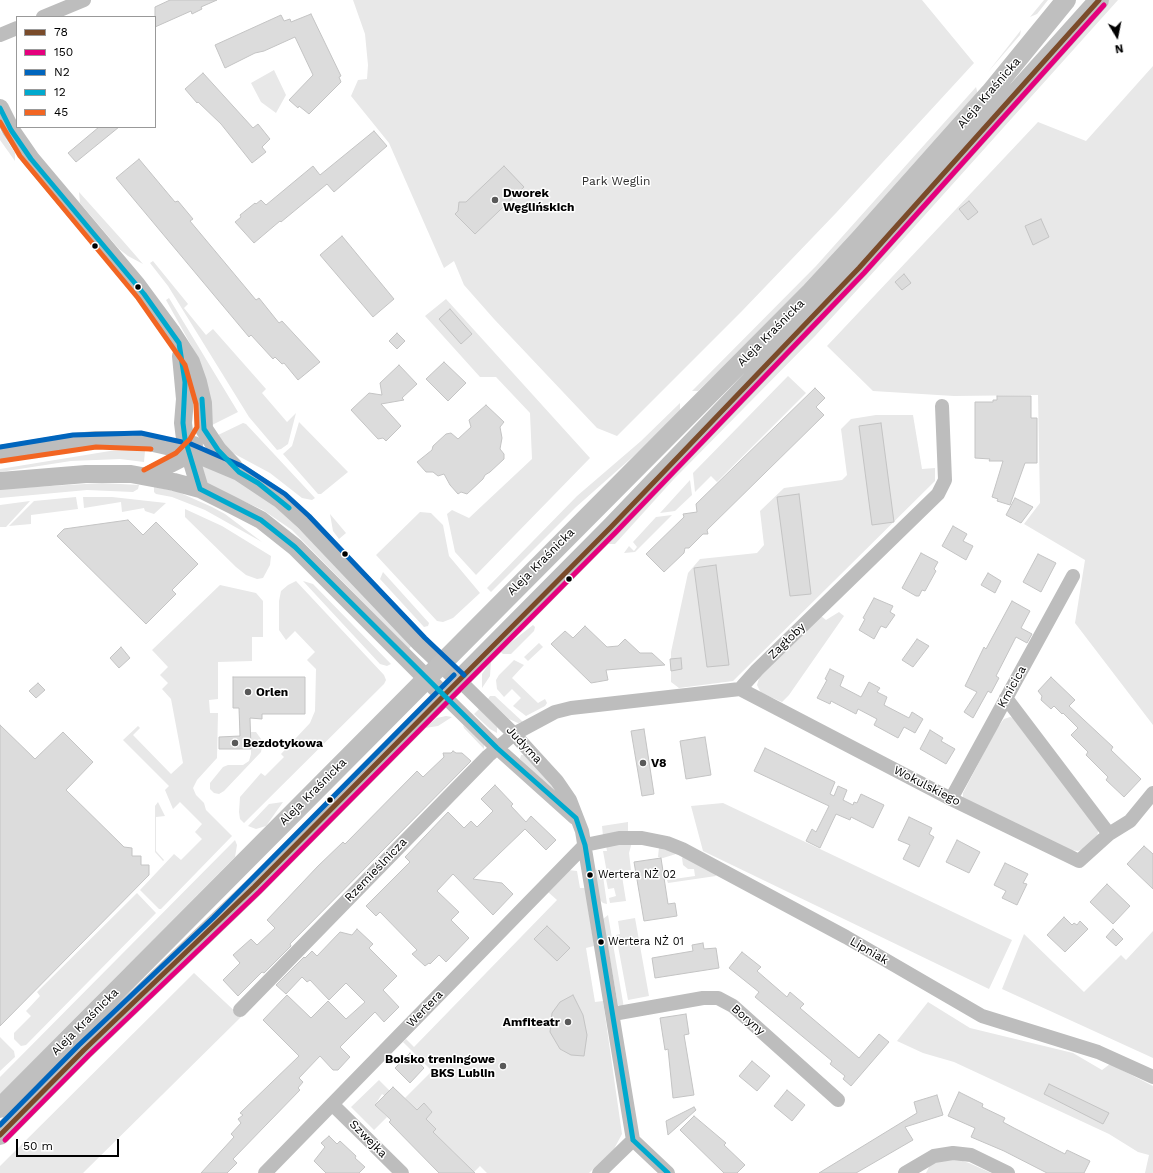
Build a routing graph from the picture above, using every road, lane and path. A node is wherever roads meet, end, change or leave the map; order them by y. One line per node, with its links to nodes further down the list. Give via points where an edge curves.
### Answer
1 (84, 0): 4 (street)
2 (1066, 0): 20 (main road, Aleja Kraśnicka, via 990,93 849,251 709,396)
3 (1099, 0): 22 (main road, Aleja Kraśnicka, via 859,268 611,527)
4 (44, 16)
5 (16, 28): 6 (street)
6 (0, 35)
7 (0, 108): 8 (street, via 28,155 141,290)
8 (179, 343): 10 (street, via 185,399); 11 (street, via 191,362 198,382 203,403)
9 (942, 406): 23 (street, Zagłoby, via 945,480 938,494 756,670)
10 (183, 423): 12 (street); 13 (street)
11 (204, 429): 13 (street); 15 (street, via 218,450)
12 (151, 442): 13 (street); 14 (street, via 96,440)
13 (188, 452): 15 (street); 16 (street, via 171,465); 18 (street)
14 (0, 454)
15 (239, 472): 20 (street, via 280,500 304,521)
16 (147, 476): 17 (street, via 110,473); 18 (street)
17 (0, 481)
18 (200, 489): 21 (street, via 261,520 275,530 322,573)
19 (1073, 576): 25 (street, Kmicica)
20 (441, 663): 21 (main road, Aleja Kraśnicka); 22 (street)
21 (426, 678): 24 (street); 38 (main road, Aleja Kraśnicka)
22 (459, 680): 24 (main road, Aleja Kraśnicka); 26 (street, Judyma)
23 (740, 689): 26 (street, via 571,708 555,712); 29 (street, Wokulskiego)
24 (444, 696): 27 (street, Judyma); 39 (main road, Aleja Kraśnicka, via 218,923 84,1050)
25 (1006, 698): 29 (street, Kmicica); 31 (street)
26 (514, 734): 27 (street, Rzemieślnicza); 30 (street, Judyma, via 557,781 570,800)
27 (497, 748): 30 (street, Judyma); 33 (street, Rzemieślnicza)
28 (1153, 793): 31 (street, Wokulskiego, via 1130,821)
29 (951, 799): 31 (street, Wokulskiego, via 1078,861)
30 (576, 818): 32 (street, Judyma)
31 (1109, 834)
32 (585, 845): 34 (street, Judyma); 35 (street, Lipniak, via 631,837 667,843 846,937 982,1016 1098,1052); 37 (street, Wertera)
33 (240, 1010)
34 (613, 1014): 36 (street, Boryny, via 702,998 718,998 733,1006); 40 (street, Judyma)
35 (1153, 1077)
36 (838, 1100)
37 (334, 1104): 42 (street, Wertera); 43 (street, Szwejka)
38 (0, 1108)
39 (0, 1135)
40 (633, 1140): 44 (street); 45 (street)
41 (909, 1172): 46 (street, via 934,1156 953,1153 971,1155)
42 (265, 1173)
43 (402, 1173)
44 (599, 1173)
45 (668, 1173)
46 (1008, 1173)

